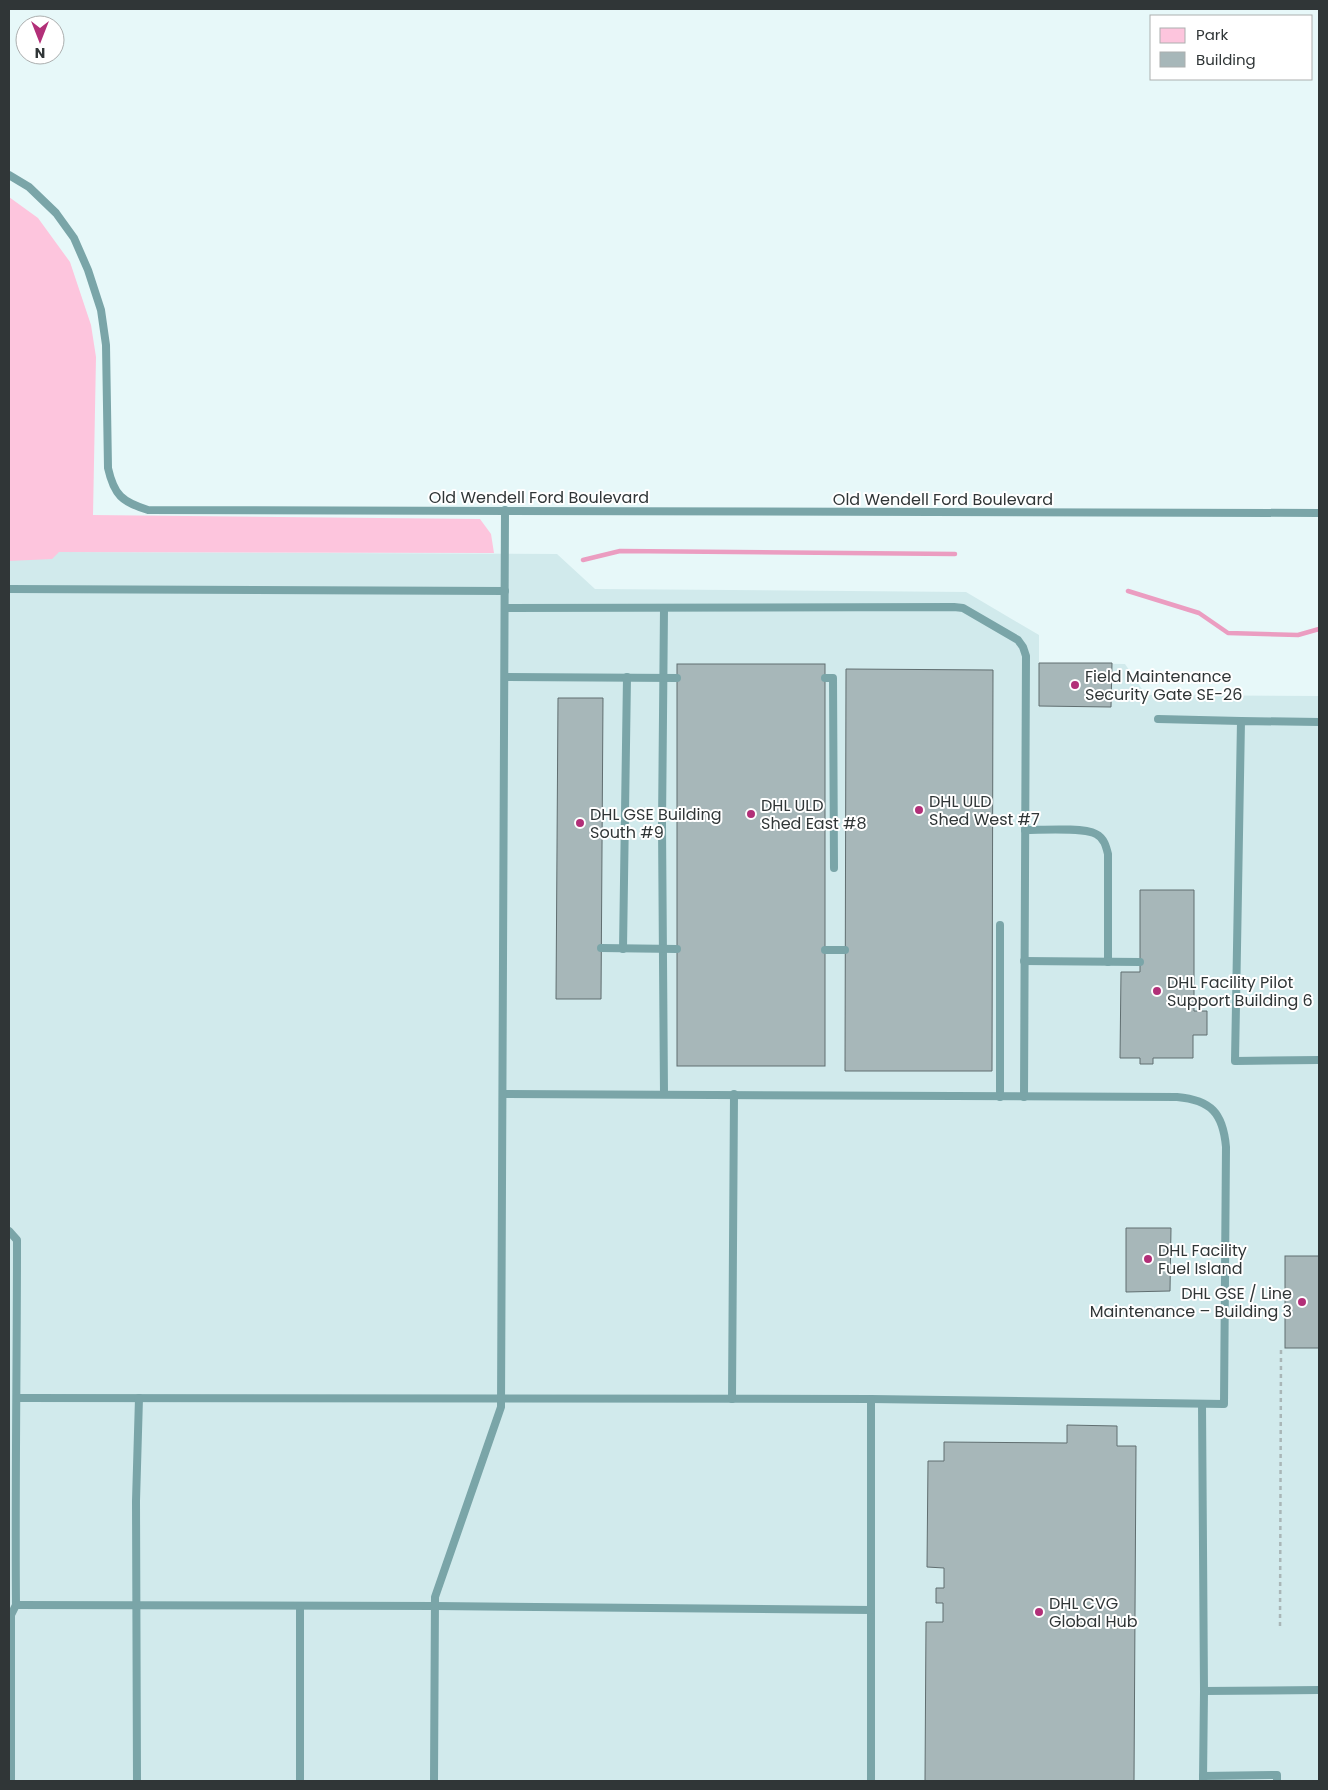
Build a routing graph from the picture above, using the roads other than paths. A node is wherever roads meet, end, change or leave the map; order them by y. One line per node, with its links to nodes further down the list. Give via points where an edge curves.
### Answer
1 (9, 175): 2 (lane, Old Wendell Ford Boulevard, via 29,187 56,213 74,238 88,270 101,310 106,345 108,468 112,485 132,505 148,510)
2 (505, 510): 3 (lane, Old Wendell Ford Boulevard); 5 (lane)
3 (1319, 513)
4 (9, 588): 5 (lane)
5 (505, 590): 6 (lane)
6 (505, 608): 7 (lane); 8 (lane)
7 (664, 608): 10 (lane); 16 (lane, via 954,607 963,608 1018,640 1026,656)
8 (505, 677): 9 (lane); 29 (lane)
9 (627, 677): 10 (lane); 20 (lane)
10 (664, 678): 11 (lane); 21 (lane)
11 (677, 678)
12 (825, 678): 17 (lane, via 834,678)
13 (1158, 719): 14 (lane)
14 (1241, 721): 15 (lane); 28 (lane, via 1235,1061)
15 (1319, 722)
16 (1025, 830): 25 (lane); 26 (lane, via 1087,831 1098,834 1105,842 1108,854)
17 (834, 868)
18 (1000, 924): 32 (lane)
19 (601, 948): 20 (lane)
20 (623, 948): 21 (lane)
21 (664, 949): 22 (lane); 30 (lane)
22 (678, 949)
23 (825, 950): 24 (lane)
24 (845, 950)
25 (1024, 961): 26 (lane); 33 (lane)
26 (1108, 962): 27 (lane)
27 (1140, 962)
28 (1319, 1060)
29 (503, 1094): 30 (lane); 37 (lane)
30 (664, 1094): 31 (lane)
31 (734, 1094): 32 (lane); 38 (lane)
32 (1000, 1097): 33 (lane)
33 (1024, 1097): 40 (lane, via 1193,1099 1206,1104 1221,1122 1226,1147 1224,1404)
34 (9, 1231): 35 (lane, via 17,1240)
35 (17, 1398): 36 (lane); 41 (lane)
36 (139, 1398): 37 (lane); 42 (lane, via 136,1501)
37 (501, 1398): 38 (lane); 44 (lane, via 501,1407 435,1597)
38 (732, 1399): 39 (lane)
39 (871, 1400): 40 (lane); 45 (lane)
40 (1202, 1404): 47 (lane)
41 (16, 1606): 42 (lane); 49 (lane, via 11,1615)
42 (138, 1606): 43 (lane); 50 (lane)
43 (300, 1606): 44 (lane); 51 (lane)
44 (435, 1606): 45 (lane); 52 (lane)
45 (872, 1610): 53 (lane)
46 (1319, 1690): 47 (lane)
47 (1204, 1691): 48 (lane)
48 (1203, 1779): 54 (lane, via 1277,1775)
49 (11, 1781)
50 (137, 1781)
51 (300, 1781)
52 (434, 1781)
53 (871, 1781)
54 (1277, 1781)

